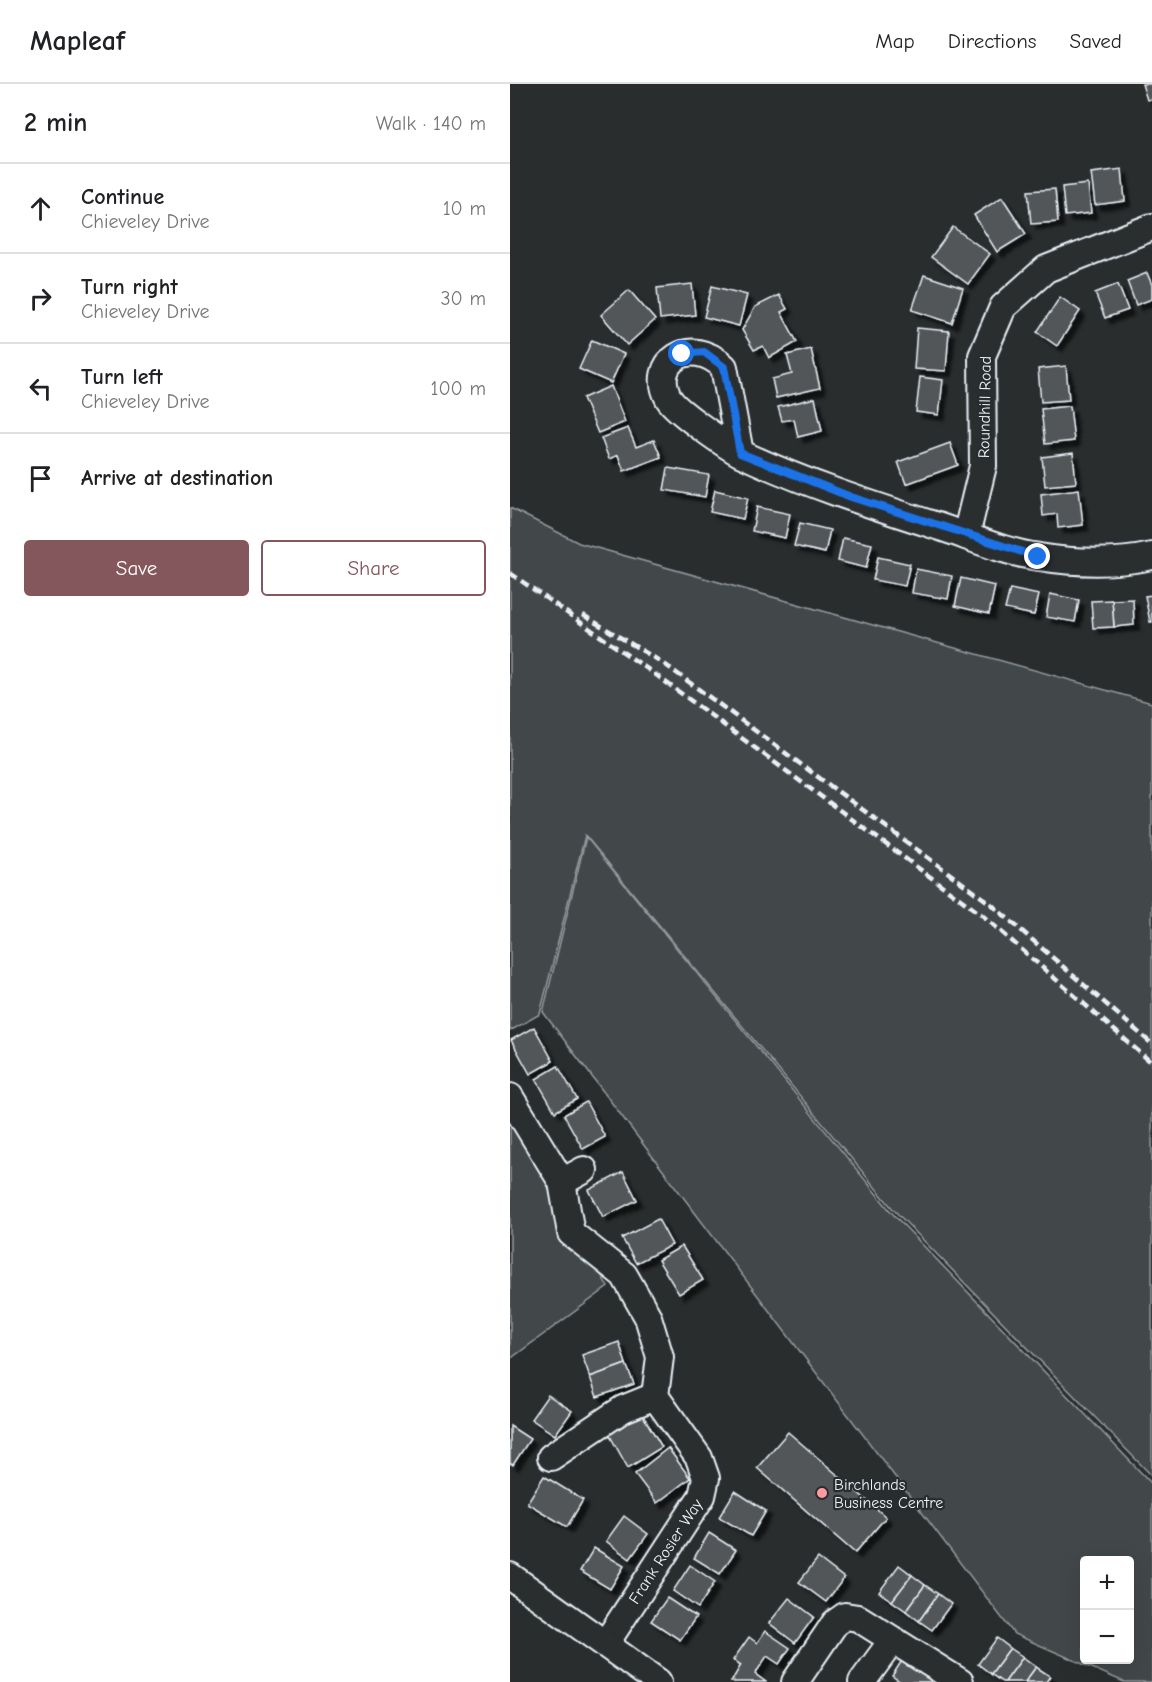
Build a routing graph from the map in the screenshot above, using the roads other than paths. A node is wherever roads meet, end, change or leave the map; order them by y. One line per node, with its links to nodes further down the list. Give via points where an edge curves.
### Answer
1 (1152, 227): 3 (street, Roundhill Road, via 1046,269 1003,307 982,356 983,466)
2 (740, 453): 3 (street, via 851,497)
3 (966, 536): 4 (street, via 1038,557 1126,561)
4 (1152, 556)
5 (510, 1097): 7 (street)
6 (584, 1170): 7 (street)
7 (562, 1182): 8 (street, via 572,1233 624,1275 648,1317 660,1358)
8 (655, 1396): 9 (street, via 623,1408); 12 (street, Frank Rosier Way, via 699,1458 706,1478 702,1496)
9 (551, 1457)
10 (510, 1576): 12 (street)
11 (892, 1641): 14 (street, via 858,1618 845,1616 835,1623); 15 (street); 16 (street)
12 (606, 1643): 13 (street)
13 (658, 1682)
14 (795, 1682)
15 (862, 1682)
16 (960, 1682)

